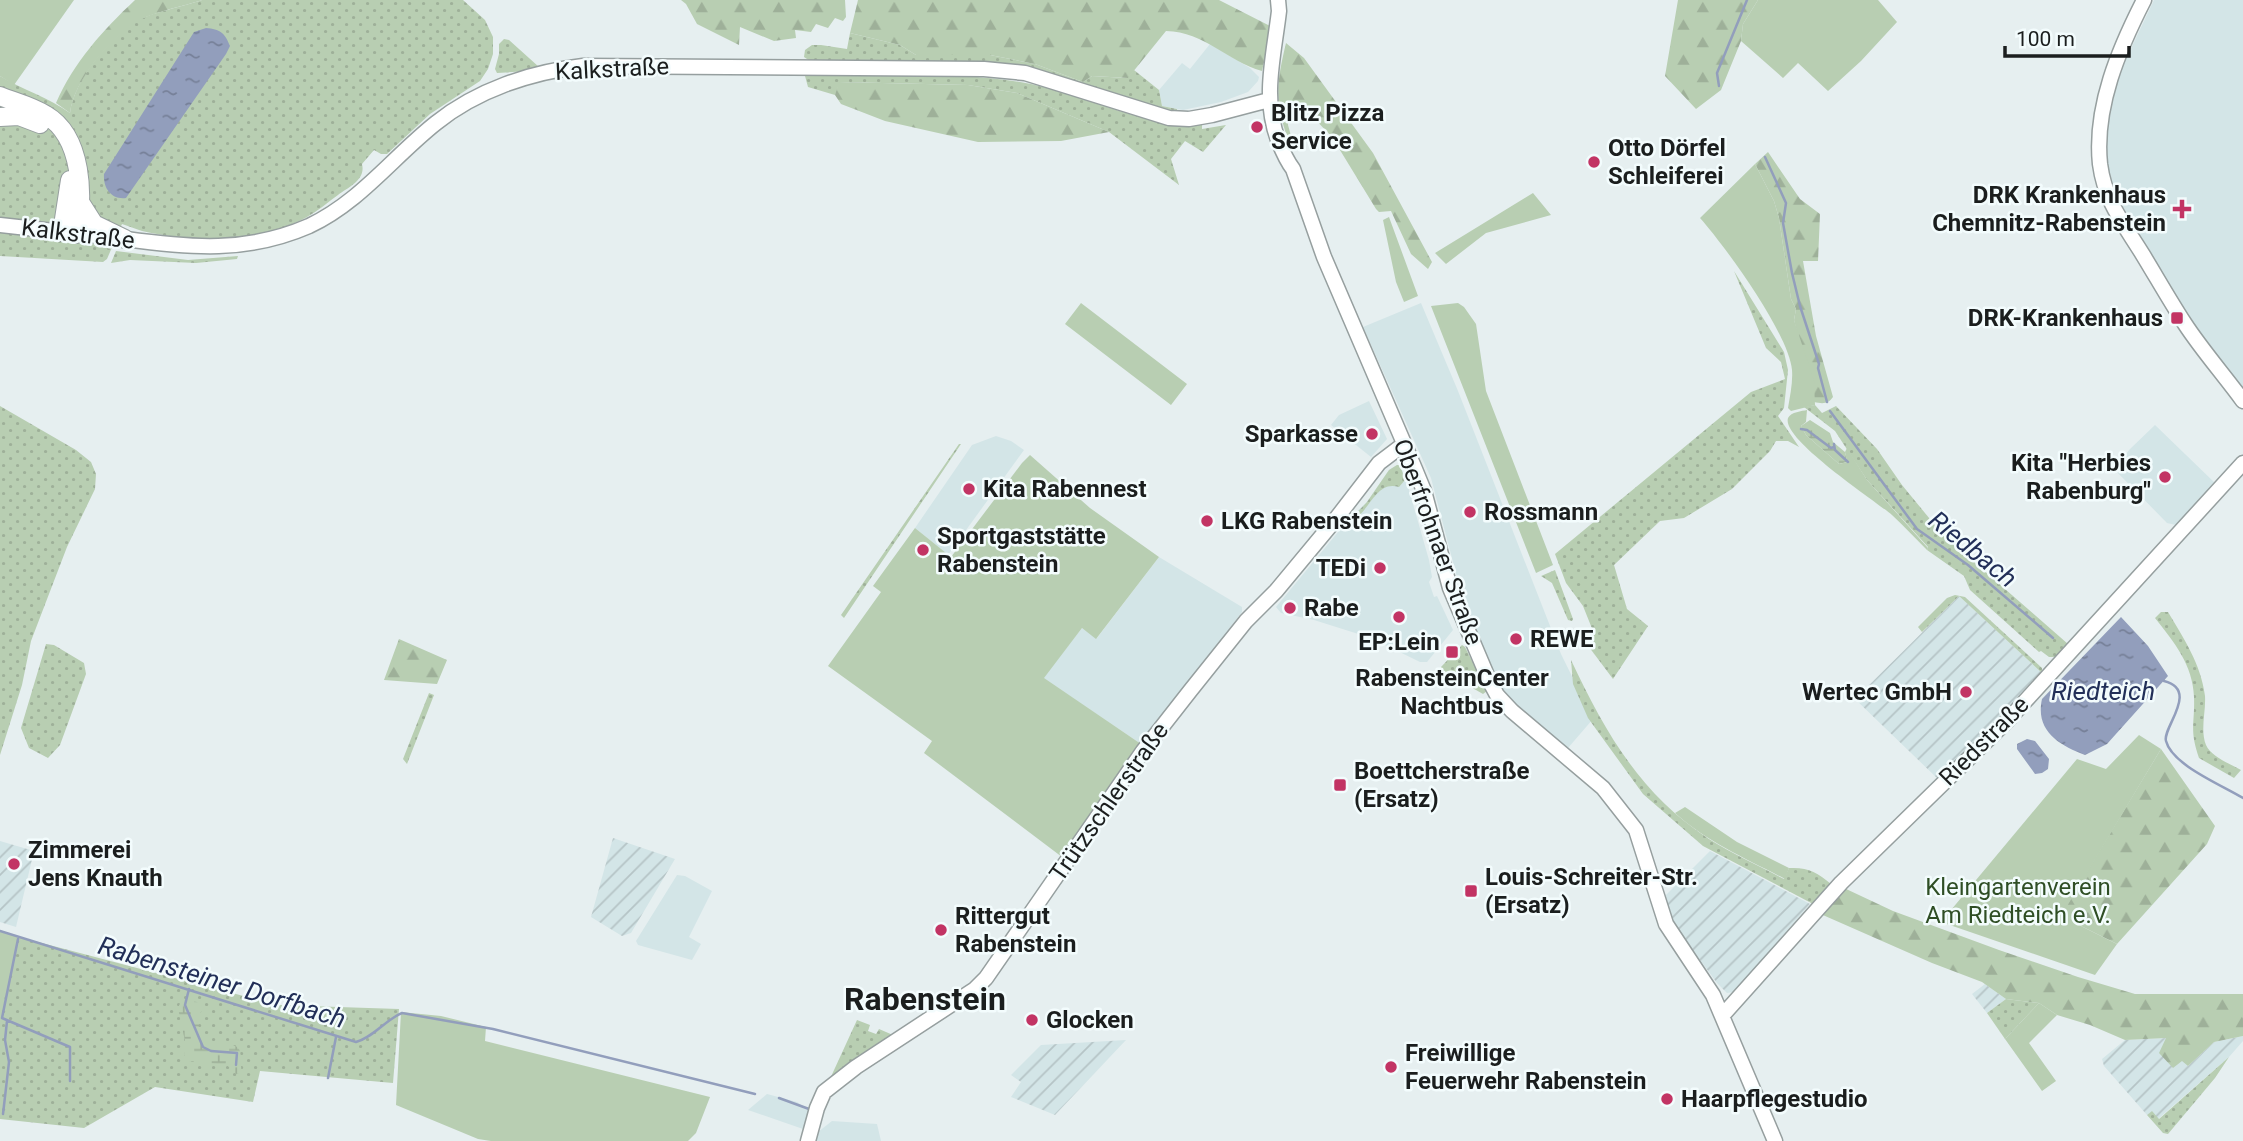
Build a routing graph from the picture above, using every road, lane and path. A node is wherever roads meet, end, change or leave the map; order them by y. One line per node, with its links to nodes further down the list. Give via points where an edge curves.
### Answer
1 (1278, 0): 4 (main road, Oberfrohnaer Straße)
2 (2144, 0): 10 (main road, via 2109,82 2101,126 2104,179 2111,205 2185,324)
3 (0, 96): 6 (highway, via 58,124 73,147)
4 (1269, 100): 9 (main road, Kalkstraße, via 1182,118 1158,116 1025,73 984,69 562,68 491,90 452,111 383,174 311,225 234,246 165,246); 11 (main road, Oberfrohnaer Straße, via 1273,124 1324,257)
5 (0, 117): 8 (highway, via 31,119 60,142 70,174)
6 (80, 202): 8 (highway); 9 (highway, via 94,224)
7 (0, 225): 8 (main road, Kalkstraße)
8 (69, 233): 9 (main road, Kalkstraße)
9 (125, 239)
10 (2243, 401)
11 (1404, 444): 13 (main road, Oberfrohnaer Straße, via 1424,491 1456,604 1497,695 1603,788 1636,830 1666,924); 14 (main road, Trützschlerstraße, via 1379,463 1143,751 999,963 975,989 824,1092)
12 (2243, 463): 13 (main road, Riedstraße, via 2007,721 1841,883)
13 (1722, 1016): 15 (main road, Oberfrohnaer Straße)
14 (808, 1141)
15 (1775, 1141)

